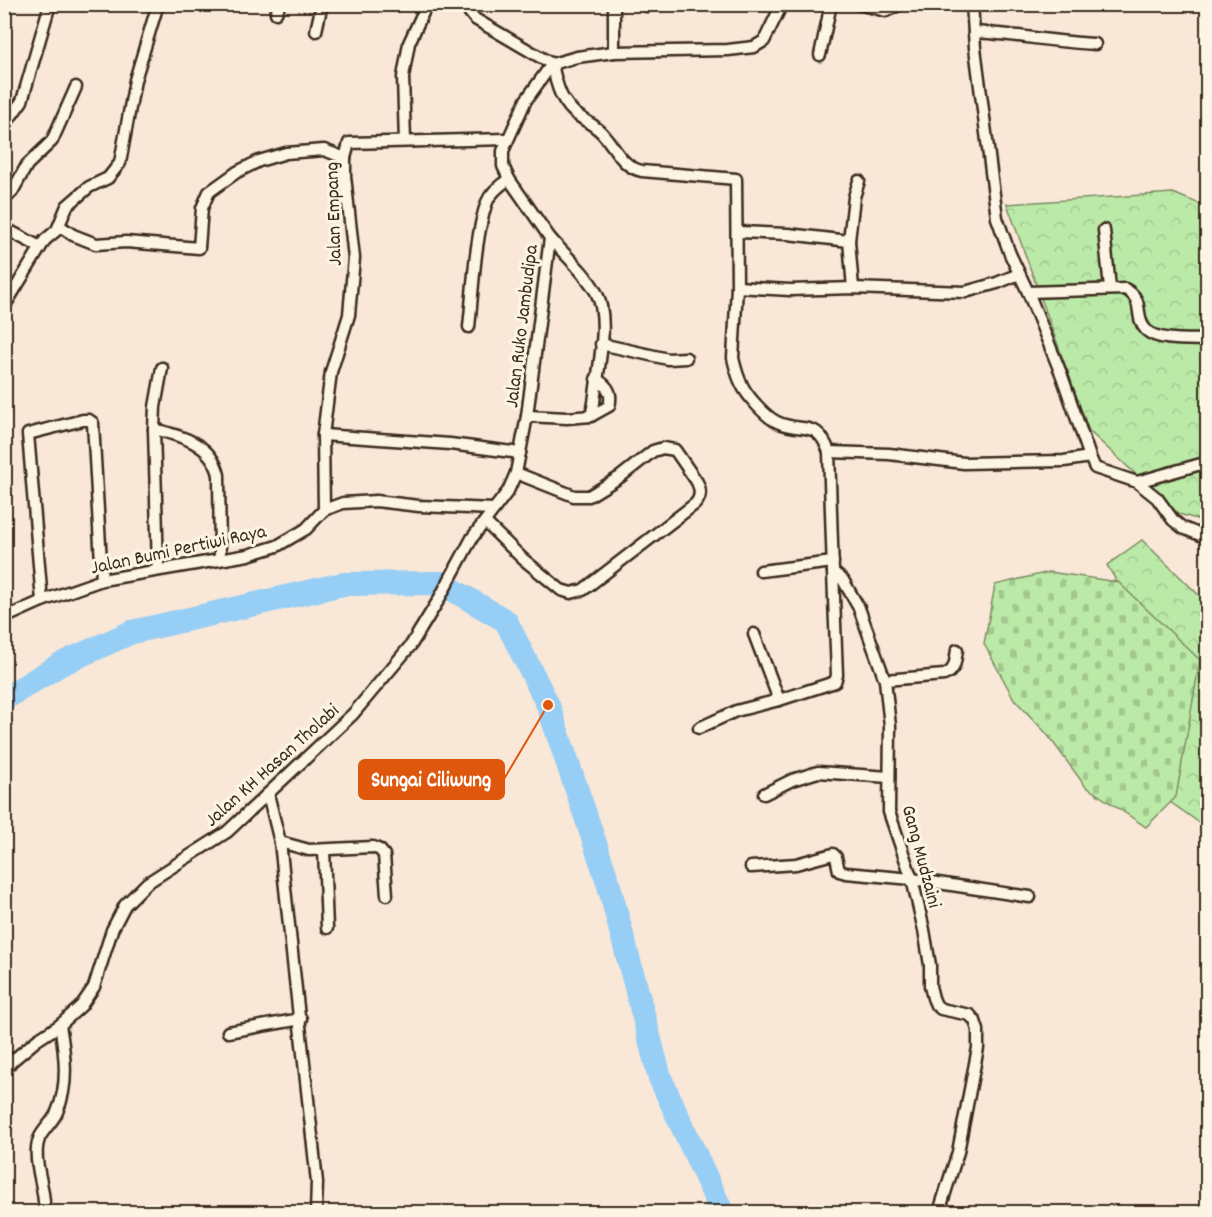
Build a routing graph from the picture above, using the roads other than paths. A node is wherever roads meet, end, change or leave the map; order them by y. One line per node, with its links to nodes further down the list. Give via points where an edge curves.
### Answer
1 (50, 4): 19 (street, via 22,101)
2 (158, 4): 26 (street, via 135,80 120,163 108,178 67,206)
3 (322, 4): 12 (street)
4 (427, 4): 21 (street, via 409,43 403,76)
5 (464, 4): 17 (street, via 475,19)
6 (615, 4): 15 (street)
7 (782, 4): 15 (street, via 764,41 754,47)
8 (831, 4): 16 (street)
9 (858, 4): 10 (street, via 886,11)
10 (901, 4)
11 (972, 4): 13 (street)
12 (316, 31)
13 (974, 32): 14 (street); 33 (street, via 993,200)
14 (1095, 44)
15 (614, 52): 17 (street)
16 (820, 55)
17 (552, 64): 20 (street, Jalan Ruko Jambudipa, via 526,100); 29 (street, via 562,98 575,116 599,130 632,168 736,178)
18 (76, 87): 25 (street, via 52,141 27,165)
19 (4, 126)
20 (507, 139): 21 (street, Jalan Empang); 23 (street, Jalan Ruko Jambudipa, via 503,166)
21 (405, 141): 22 (street, Jalan Empang, via 349,143)
22 (345, 158): 26 (street, via 324,150 286,153 259,160 237,172 209,192 202,208 199,248 126,242 96,244); 48 (street, Jalan Empang, via 354,258 349,315 331,372)
23 (509, 179): 30 (street, Jalan Ruko Jambudipa); 39 (street, via 487,201)
24 (859, 181): 31 (street)
25 (4, 200)
26 (60, 226): 32 (street)
27 (4, 228): 32 (street)
28 (1104, 230): 36 (street)
29 (738, 232): 31 (street); 34 (street)
30 (550, 238): 41 (street, via 597,294 601,306); 45 (street, Jalan Ruko Jambudipa)
31 (849, 241): 35 (street)
32 (40, 247): 38 (street)
33 (1019, 274): 35 (street, via 965,292); 37 (street)
34 (737, 287): 35 (street); 49 (street, via 733,358 742,386 775,421 817,431 824,437)
35 (853, 288)
36 (1110, 288): 37 (street); 40 (street, via 1133,293 1147,331 1157,336)
37 (1028, 292): 51 (street)
38 (4, 307)
39 (469, 327)
40 (1208, 340)
41 (601, 344): 42 (street); 44 (street)
42 (686, 358)
43 (162, 368): 47 (street)
44 (596, 379): 46 (street); 46 (street, via 605,384 611,399 609,406)
45 (527, 416): 46 (street); 50 (street, Jalan Ruko Jambudipa)
46 (591, 416)
47 (154, 429): 60 (street, via 200,446 216,464); 62 (street)
48 (323, 435): 50 (street); 56 (street, Jalan Empang)
49 (829, 452): 51 (street, via 964,463); 61 (street)
50 (520, 453): 53 (street, Jalan Ruko Jambudipa)
51 (1090, 457): 54 (street, via 1095,468)
52 (1208, 462): 54 (street)
53 (516, 473): 55 (street, Jalan Ruko Jambudipa); 57 (street, via 574,496 589,496 653,451 670,448 697,482 699,496 695,504 583,590 572,592 561,590)
54 (1137, 482): 59 (street, via 1183,528)
55 (494, 509): 56 (street, Jalan Bumi Pertiwi Raya, via 376,501 343,503); 57 (street, Jalan Ruko Jambudipa)
56 (324, 510): 60 (street, Jalan Bumi Pertiwi Raya, via 306,529 277,546)
57 (485, 522): 58 (street, Jalan Ruko Jambudipa)
58 (472, 538): 73 (street, Jalan KH Hasan Tholabi, via 411,645 388,674)
59 (1208, 538)
60 (220, 559): 62 (street, Jalan Bumi Pertiwi Raya)
61 (833, 567): 63 (street); 69 (street, Gang Mudzaini, via 859,608); 70 (street, via 835,682)
62 (158, 569): 64 (street, Jalan Bumi Pertiwi Raya)
63 (761, 571)
64 (102, 580): 65 (street, Jalan Bumi Pertiwi Raya); 65 (street, via 93,423 83,420 28,434)
65 (42, 601): 66 (street, Jalan Bumi Pertiwi Raya)
66 (4, 618)
67 (754, 634): 70 (street)
68 (957, 650): 69 (street, via 950,673)
69 (885, 681): 72 (street, Gang Mudzaini, via 890,726)
70 (779, 700): 71 (street, via 736,711)
71 (699, 728)
72 (889, 777): 74 (street, via 818,772); 78 (street, Gang Mudzaini, via 889,812)
73 (268, 794): 75 (street); 83 (street, Jalan KH Hasan Tholabi, via 227,832 147,883 125,905 112,930 94,987)
74 (764, 794)
75 (280, 842): 76 (street); 82 (street)
76 (324, 850): 79 (street, via 380,850 384,855); 81 (street)
77 (751, 867): 78 (street, via 796,864 833,854 841,872)
78 (912, 879): 80 (street); 88 (street, Gang Mudzaini, via 936,1005 970,1015 978,1030 958,1152)
79 (387, 895)
80 (1030, 897)
81 (327, 928)
82 (301, 1019): 84 (street); 87 (street, via 318,1182)
83 (60, 1025): 85 (street, Jalan KH Hasan Tholabi, via 37,1040); 86 (street, via 65,1055 62,1095 56,1114 39,1138 36,1160)
84 (228, 1032)
85 (4, 1071)
86 (44, 1202)
87 (316, 1212)
88 (939, 1212)

